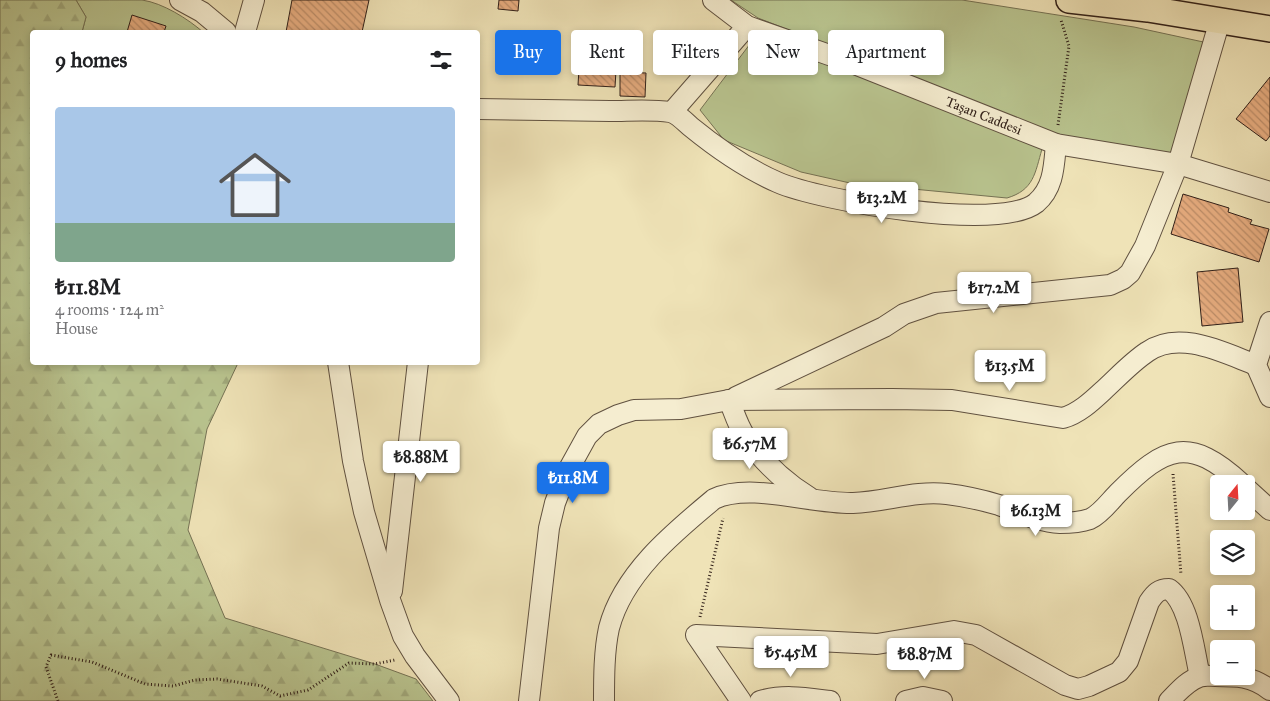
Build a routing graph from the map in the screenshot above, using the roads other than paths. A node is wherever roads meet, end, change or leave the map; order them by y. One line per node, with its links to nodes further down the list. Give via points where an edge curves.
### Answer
1 (180, 0): 7 (street, via 202,12)
2 (254, 0): 8 (street)
3 (713, 0): 6 (street, Taşan Caddesi)
4 (1064, 7): 5 (main road)
5 (1220, 20): 9 (main road); 13 (street)
6 (746, 26): 11 (street); 12 (street, Taşan Caddesi, via 852,63)
7 (224, 30)
8 (246, 30)
9 (1265, 30)
10 (480, 109): 11 (street)
11 (672, 112): 12 (street, via 719,150 778,183 845,201 956,214 1008,213 1037,202 1053,175)
12 (1056, 144): 13 (street, Taşan Caddesi)
13 (1178, 164): 14 (street, Taşan Caddesi); 20 (street, via 1145,246 1134,268 1123,279 1110,285 921,307)
14 (1270, 192)
15 (1270, 322): 18 (street)
16 (338, 365): 25 (street, via 360,495)
17 (418, 365): 25 (street)
18 (1256, 365): 19 (street); 20 (street, via 1200,346 1176,342 1166,344 1146,352 1077,412 1062,418 952,400)
19 (1270, 397)
20 (729, 400): 23 (street, via 744,435 763,458 789,484); 29 (street, via 681,408 634,410 599,424 587,436 566,474 549,528)
21 (1231, 475): 23 (street, via 1192,452 1171,453 1156,460 1134,478 1092,518 1080,522 1045,521 980,500 946,494 927,493 859,503)
22 (1255, 496): 24 (street)
23 (815, 501): 30 (street, via 756,493 714,499 650,558 631,581 609,628)
24 (1270, 510)
25 (390, 600): 28 (street, via 403,636)
26 (1200, 676): 27 (street, via 1250,678); 31 (street, via 1180,599 1170,590 1162,589 1154,593 1149,602 1128,661 1119,672 1078,689 1065,685 976,635 954,631 877,644 696,635); 36 (street)
27 (1270, 690)
28 (449, 701)
29 (528, 701)
30 (604, 701)
31 (741, 701)
32 (760, 701): 33 (street, via 792,696)
33 (830, 701)
34 (906, 701): 35 (street, via 923,697)
35 (942, 701)
36 (1169, 701)

